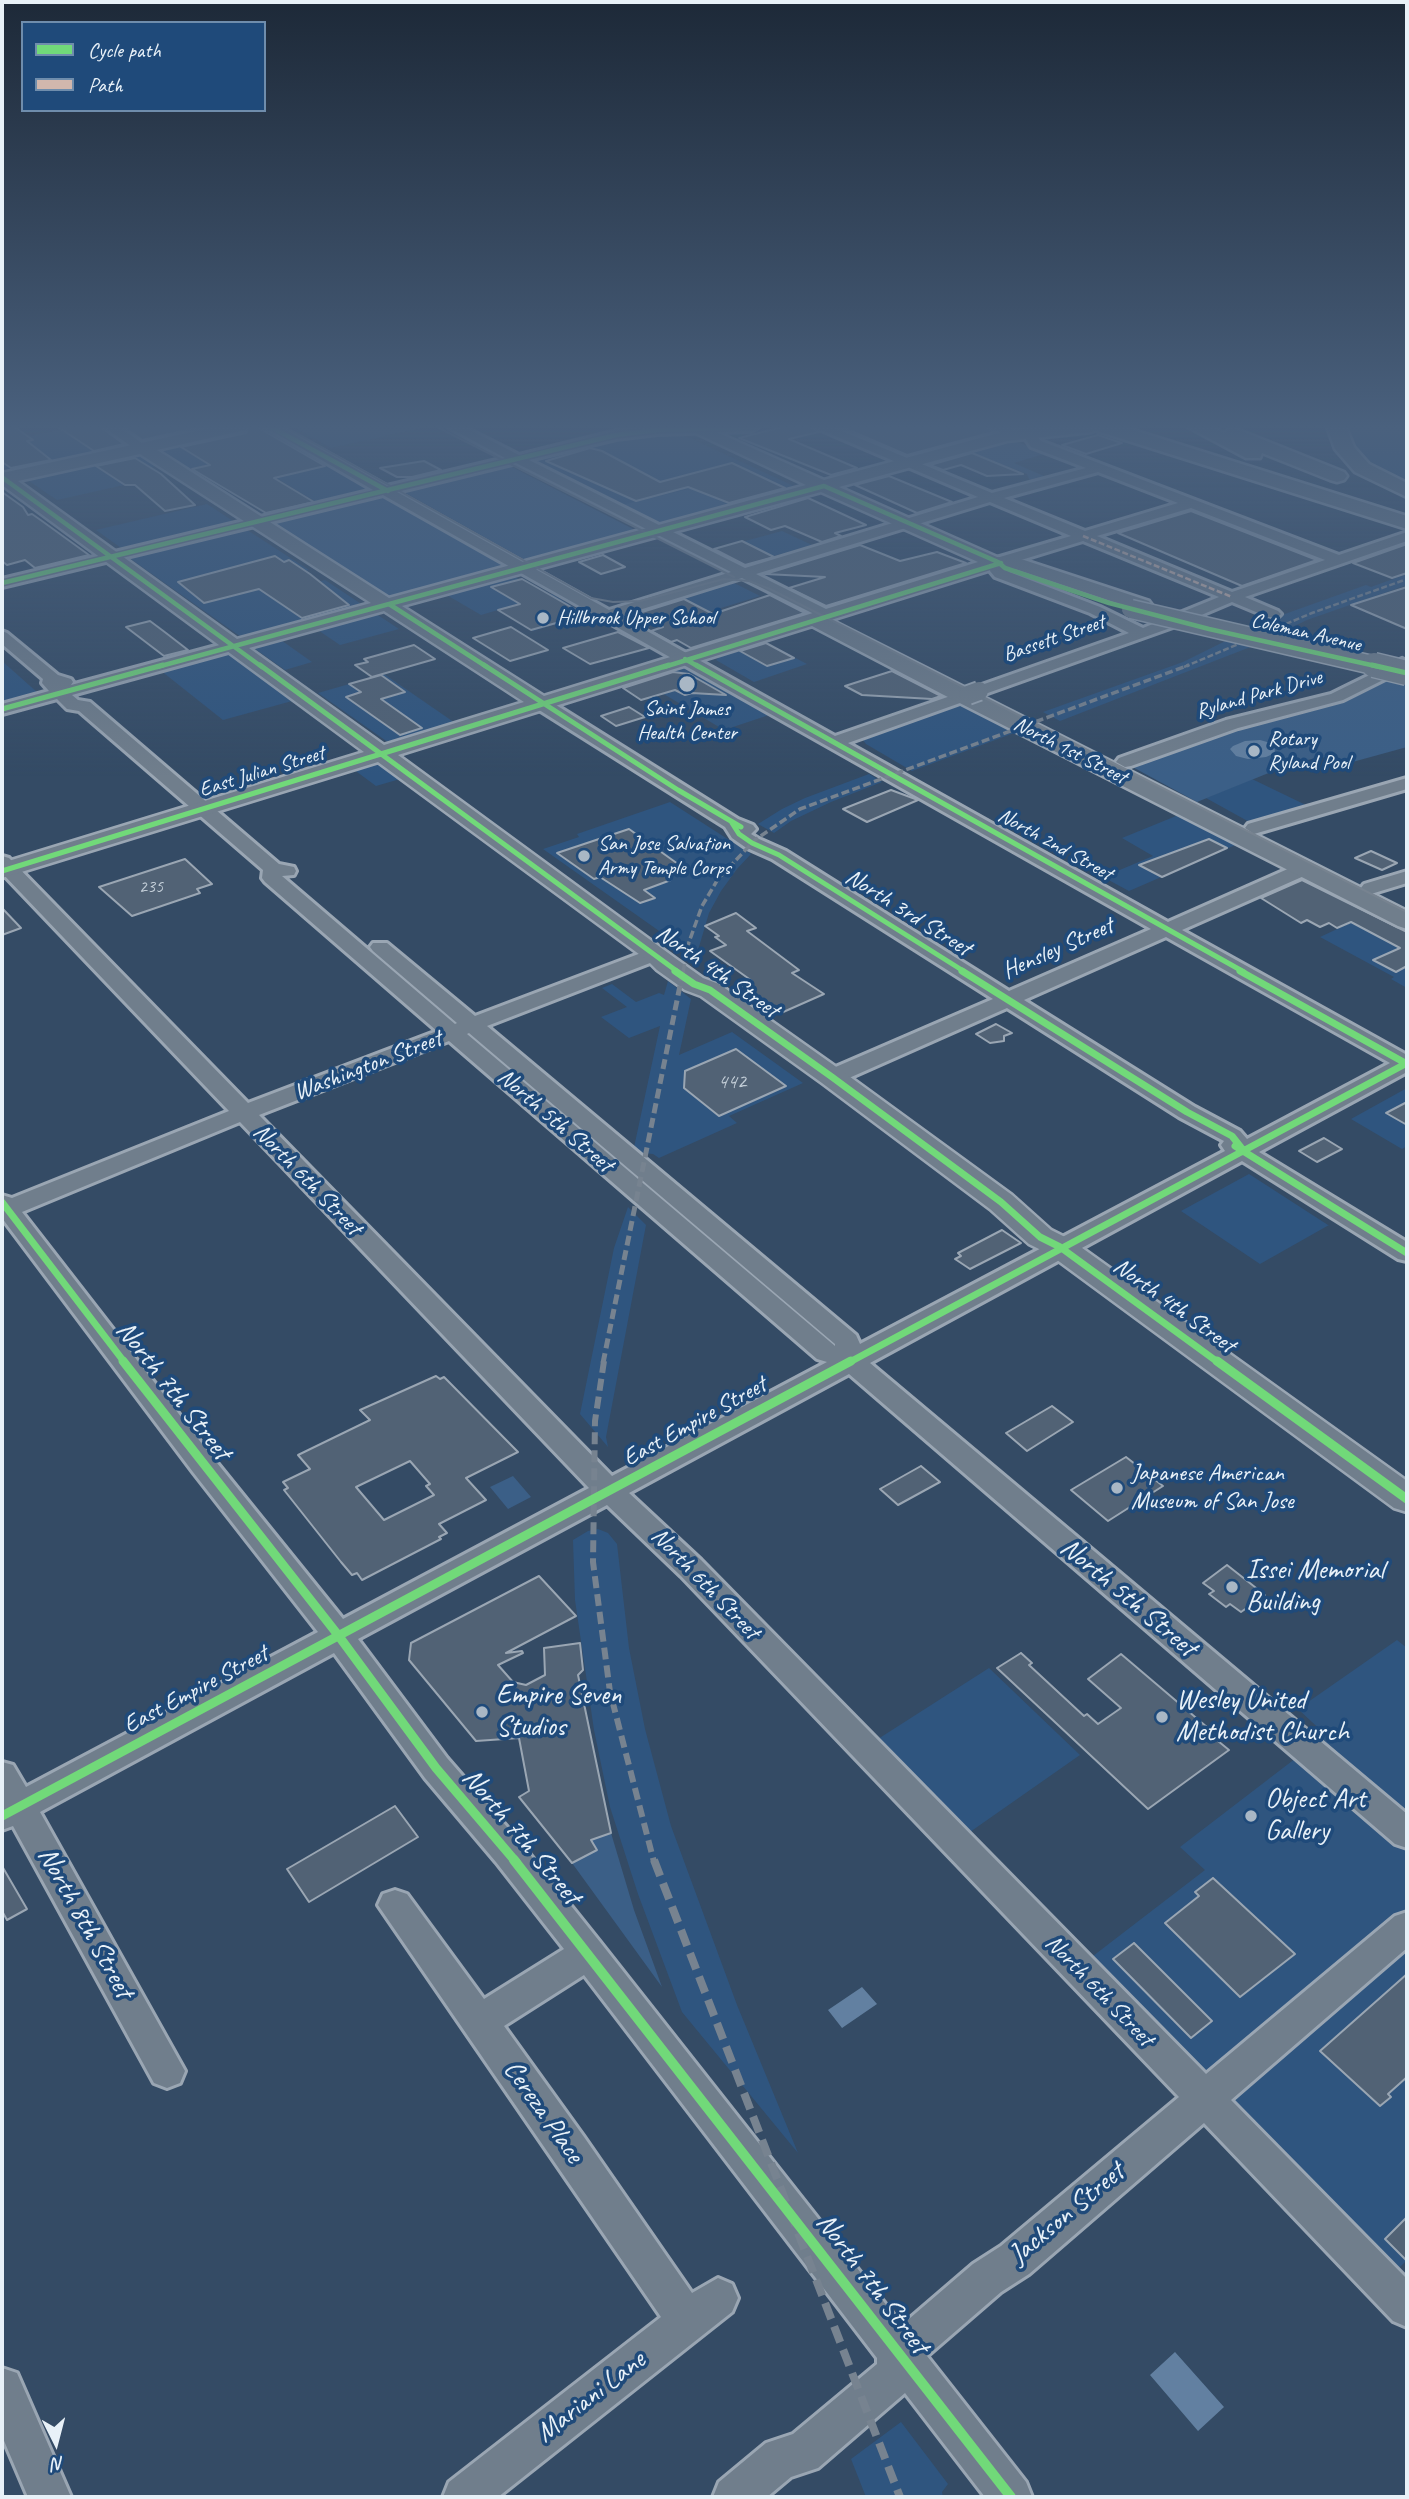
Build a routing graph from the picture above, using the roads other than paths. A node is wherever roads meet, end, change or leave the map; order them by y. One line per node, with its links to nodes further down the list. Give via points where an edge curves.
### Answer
1 (92, 544): 13 (main road, North 4th Street)
2 (167, 544): 13 (street)
3 (293, 544): 20 (main road, North 3rd Street)
4 (480, 544): 16 (street, North 2nd Street)
5 (612, 544): 16 (main road)
6 (683, 544): 17 (street, North 1st Street)
7 (838, 544): 17 (street)
8 (955, 544): 15 (main road, Coleman Avenue)
9 (1058, 544): 15 (street)
10 (1102, 544): 19 (street)
11 (1299, 544): 14 (street)
12 (1384, 544): 14 (street, Bassett Street)
13 (110, 557): 18 (street); 26 (main road, North 4th Street)
14 (1339, 559): 19 (street, Bassett Street)
15 (998, 562): 23 (main road, East Julian Street); 24 (street, via 1000,575 1095,610); 28 (main road, Coleman Avenue, bridge, via 1017,564 1137,607)
16 (523, 568): 20 (main road); 22 (street, North 2nd Street)
17 (740, 573): 22 (street); 23 (street, North 1st Street, via 743,580)
18 (2, 583)
19 (1232, 597): 21 (street); 24 (street, Bassett Street)
20 (389, 604): 26 (main road); 31 (main road, North 3rd Street)
21 (1273, 614)
22 (605, 615): 27 (street, North 2nd Street)
23 (821, 617): 27 (main road, East Julian Street); 30 (main road, North 1st Street)
24 (1142, 633): 30 (street, Bassett Street)
25 (2, 636): 29 (street, North 5th Street)
26 (233, 646): 29 (street); 34 (main road, North 4th Street)
27 (685, 659): 31 (main road, East Julian Street); 33 (street, North 2nd Street)
28 (1402, 668): 35 (street, Ryland Park Drive, via 1337,697 1232,724)
29 (62, 687): 32 (street); 37 (street, North 5th Street, via 73,705 84,706)
30 (973, 693): 33 (street, Bassett Street); 35 (main road, North 1st Street); 40 (main road, North 1st Street)
31 (541, 704): 34 (main road, East Julian Street); 47 (street, North 3rd Street, via 732,823 752,843 779,855)
32 (2, 709)
33 (835, 742): 45 (street, North 2nd Street)
34 (382, 753): 37 (main road, East Julian Street); 46 (main road, North 4th Street)
35 (1125, 762): 38 (main road, North 1st Street)
36 (1407, 783): 38 (street)
37 (203, 809): 39 (main road, East Julian Street); 48 (street, North 5th Street, via 273,869 272,878)
38 (1254, 828): 42 (main road, North 1st Street)
39 (4, 867): 51 (street, North 6th Street)
40 (1306, 868): 44 (main road, North 1st Street); 45 (street, Hensley Street)
41 (1407, 877): 42 (street)
42 (1371, 888): 43 (main road, North 1st Street)
43 (1407, 905)
44 (1407, 920)
45 (1169, 929): 47 (street, Hensley Street); 49 (street, North 2nd Street)
46 (656, 954): 48 (street, Washington Street); 50 (main road, North 4th Street)
47 (1008, 1000): 50 (street, Hensley Street); 52 (street, North 3rd Street, via 1187,1112 1206,1131)
48 (464, 1030): 51 (street, Washington Street); 56 (street, North 5th Street, via 826,1353)
49 (1407, 1063): 52 (street, East Empire Street)
50 (832, 1077): 54 (main road, North 4th Street, via 1001,1202 1040,1237)
51 (243, 1113): 53 (street, Washington Street); 57 (street, North 6th Street)
52 (1243, 1150): 54 (street, East Empire Street); 55 (street, North 3rd Street)
53 (3, 1207): 59 (street, North 7th Street)
54 (1060, 1247): 56 (street, East Empire Street); 58 (main road, North 4th Street)
55 (1407, 1253)
56 (850, 1360): 57 (street, East Empire Street); 62 (street, North 5th Street)
57 (611, 1491): 59 (street, East Empire Street); 68 (street, North 6th Street, via 691,1568)
58 (1407, 1499)
59 (338, 1635): 61 (street, East Empire Street); 65 (street, North 7th Street, via 436,1768)
60 (2, 1775): 61 (street, North 8th Street)
61 (10, 1811): 67 (street, North 8th Street)
62 (1407, 1835)
63 (395, 1905): 66 (street, Cereza Place)
64 (1407, 1927): 68 (street, Jackson Street)
65 (588, 1953): 66 (street); 71 (street, North 7th Street, via 786,2204)
66 (479, 2022): 70 (street, Cereza Place)
67 (167, 2071)
68 (1203, 2098): 69 (street, North 6th Street); 71 (street, Jackson Street)
69 (1407, 2307)
70 (703, 2310): 74 (street, Mariani Lane)
71 (898, 2355): 75 (street, Jackson Street, via 896,2374 863,2403 803,2453 781,2458); 76 (street, North 7th Street)
72 (3, 2396): 73 (street)
73 (50, 2497)
74 (464, 2497)
75 (734, 2497)
76 (1011, 2497)

